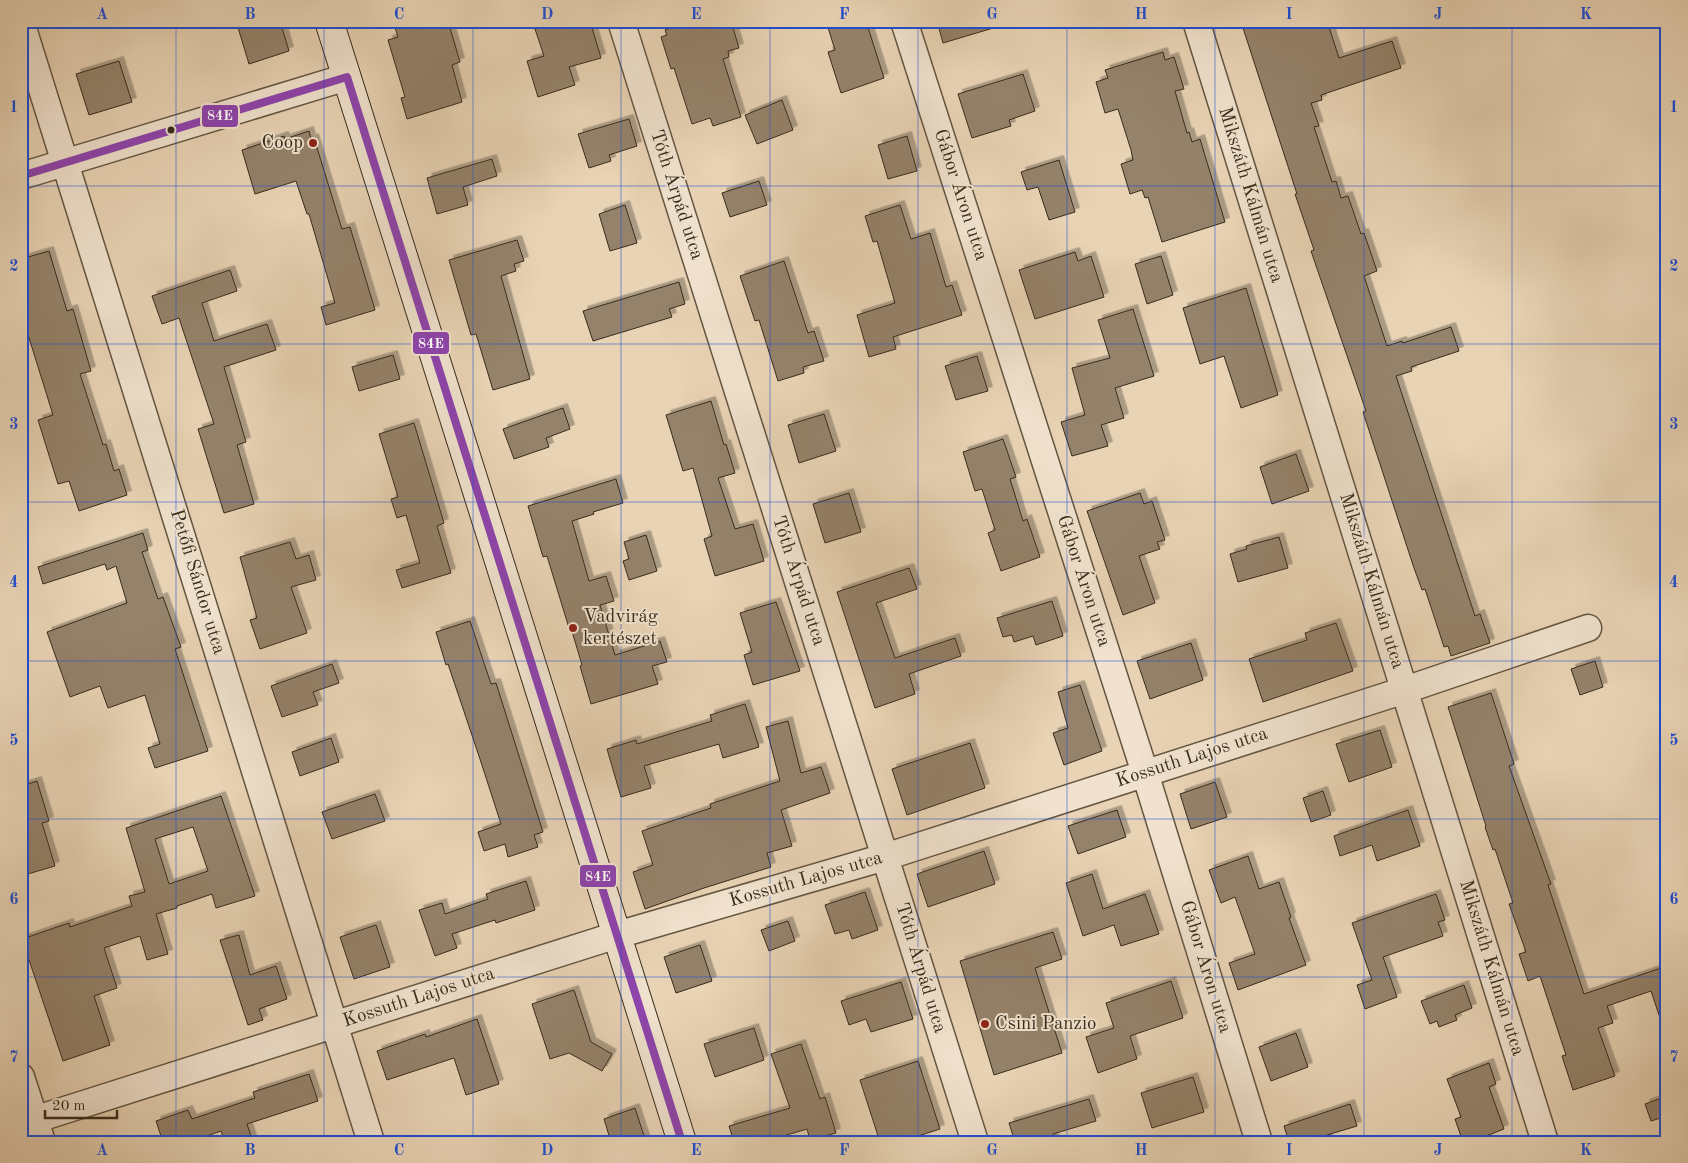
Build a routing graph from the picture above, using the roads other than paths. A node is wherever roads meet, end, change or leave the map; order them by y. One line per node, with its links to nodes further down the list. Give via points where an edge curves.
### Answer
1 (329, 21): 6 (main road)
2 (621, 21): 12 (street, Tóth Árpád utca)
3 (904, 21): 11 (street, Gábor Áron utca)
4 (1196, 21): 10 (street, Mikszáth Kálmán utca)
5 (21, 22): 7 (street, Petőfi Sándor utca)
6 (347, 77): 7 (street); 13 (main road)
7 (66, 162): 8 (street); 14 (street, Petőfi Sándor utca)
8 (21, 176)
9 (1588, 628): 10 (street, Kossuth Lajos utca)
10 (1405, 690): 11 (street, Kossuth Lajos utca); 21 (street, Mikszáth Kálmán utca)
11 (1145, 773): 12 (street, Kossuth Lajos utca); 20 (street, Gábor Áron utca)
12 (885, 857): 13 (street, Kossuth Lajos utca); 19 (street, Tóth Árpád utca)
13 (617, 935): 14 (street, Kossuth Lajos utca); 18 (main road)
14 (334, 1025): 16 (street, Kossuth Lajos utca); 17 (street, Petőfi Sándor utca)
15 (21, 1078): 16 (street)
16 (32, 1129)
17 (371, 1142)
18 (682, 1142)
19 (975, 1142)
20 (1259, 1142)
21 (1545, 1142)

